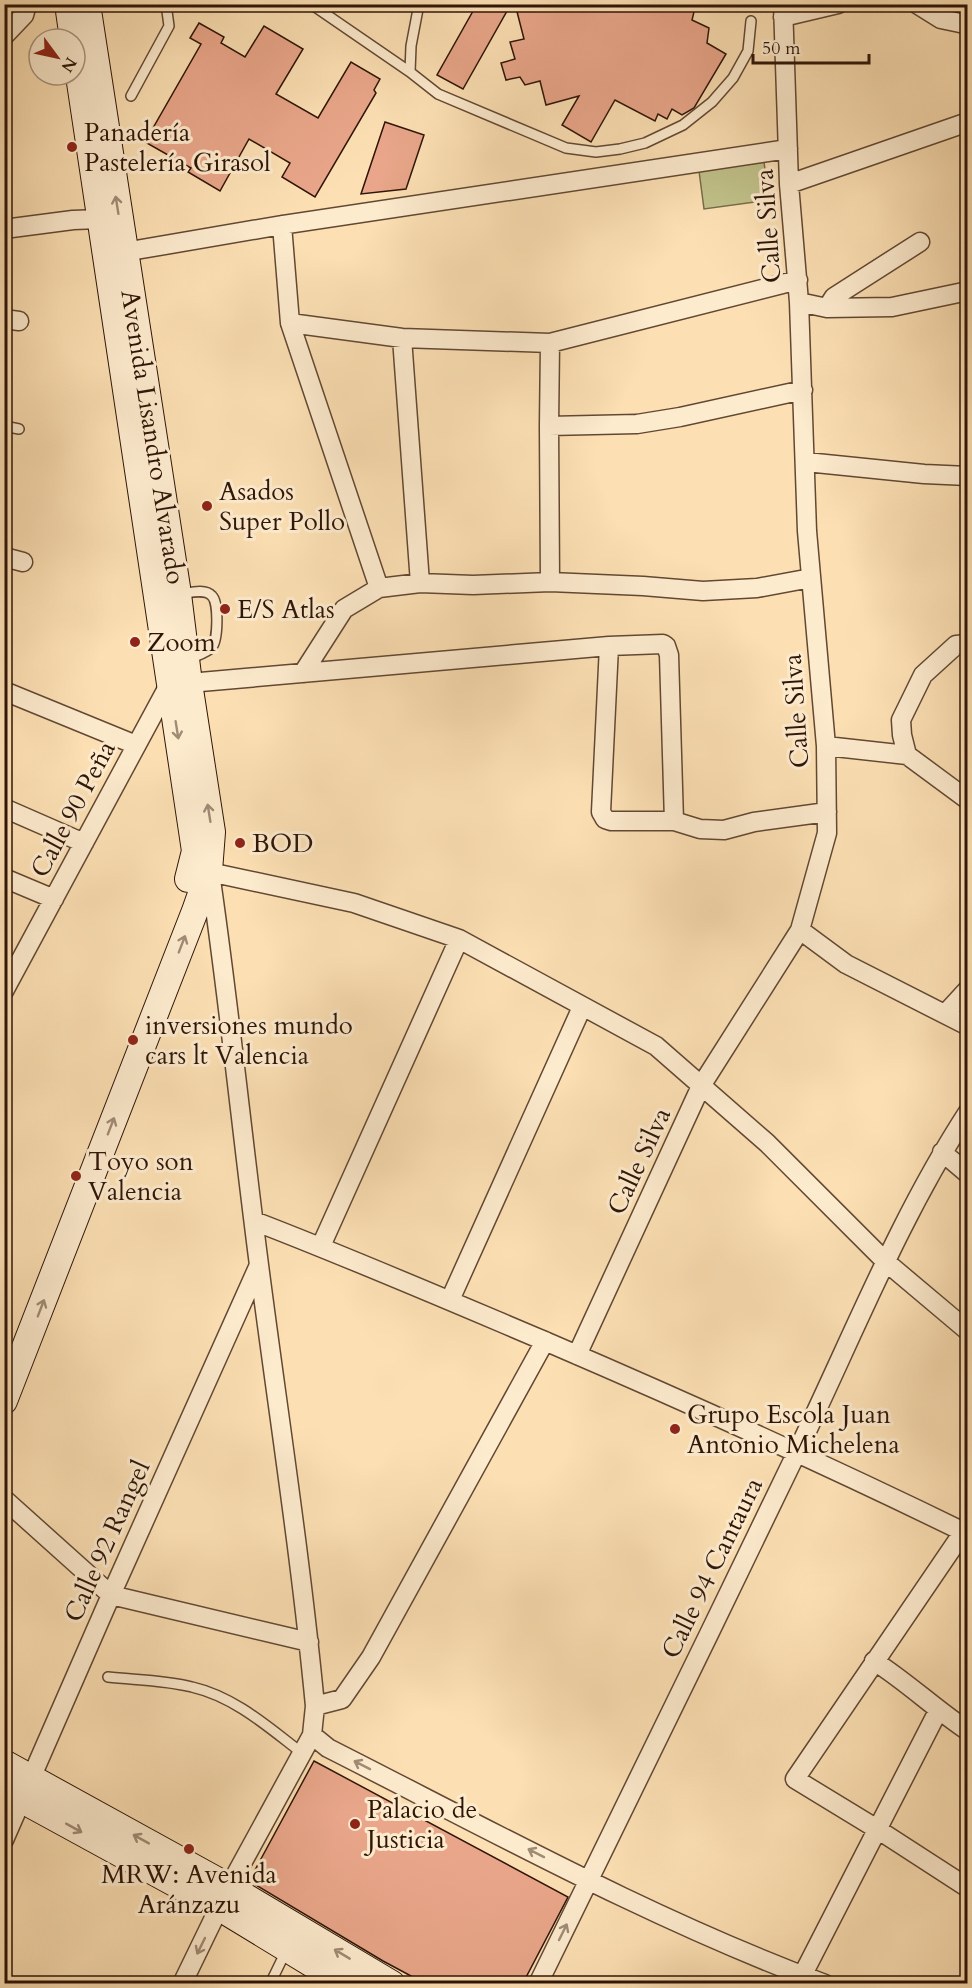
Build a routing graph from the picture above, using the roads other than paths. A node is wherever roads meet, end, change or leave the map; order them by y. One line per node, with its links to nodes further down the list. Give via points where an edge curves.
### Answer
1 (22, 4): 13 (street, via 26,8 24,15)
2 (68, 4): 12 (street)
3 (87, 4): 24 (street, Avenida Lisandro Alvarado, one-way to 3)
4 (166, 4): 16 (lane, via 170,26)
5 (311, 4): 14 (lane)
6 (419, 4): 14 (lane)
7 (838, 4): 9 (street)
8 (917, 4): 11 (street, via 941,19)
9 (783, 11): 18 (street, Calle Silva)
10 (751, 21): 14 (lane, via 748,51 733,78 712,102 683,124 645,143 620,149 596,152 566,148 438,94)
11 (960, 24)
12 (72, 27)
13 (4, 36)
14 (410, 72)
15 (81, 87): 20 (street, Avenida Lisandro Alvarado)
16 (131, 96)
17 (968, 122): 19 (street)
18 (789, 149): 19 (street, Calle Silva); 21 (street)
19 (789, 184): 25 (street, Calle Silva)
20 (100, 219): 22 (street); 48 (street, Avenida Lisandro Alvarado)
21 (282, 225): 24 (street); 29 (street)
22 (4, 229)
23 (920, 242): 28 (street, via 834,297)
24 (124, 252): 44 (street, Avenida Lisandro Alvarado)
25 (798, 280): 27 (street, Calle Silva); 31 (street)
26 (968, 291): 28 (street, via 892,307)
27 (799, 302): 28 (street); 32 (street, Calle Silva)
28 (827, 308)
29 (290, 324): 30 (street); 43 (street)
30 (402, 338): 31 (street); 42 (street)
31 (550, 343): 34 (street)
32 (803, 390): 34 (street, via 637,424); 36 (street, Calle Silva)
33 (4, 426): 35 (lane)
34 (549, 426): 41 (street)
35 (19, 429)
36 (806, 462): 37 (street); 40 (street, Calle Silva)
37 (968, 476)
38 (4, 557): 39 (street)
39 (23, 562)
40 (811, 578): 41 (street, via 757,588 704,591); 51 (street, Calle Silva)
41 (549, 582): 42 (street)
42 (420, 583): 43 (street)
43 (378, 588): 47 (street, via 344,609)
44 (178, 594): 48 (street, Avenida Lisandro Alvarado); 48 (lane, via 206,592 216,604 214,645)
45 (968, 644): 52 (street, via 956,645 924,675 902,720)
46 (609, 646): 47 (street); 56 (street, via 666,646); 56 (street, via 601,812 611,821)
47 (303, 673): 48 (street)
48 (182, 676): 50 (street, Calle 90 Peña); 58 (street, Avenida Lisandro Alvarado, via 195,851)
49 (4, 691): 50 (street)
50 (136, 746): 57 (street, Calle 90 Peña)
51 (826, 746): 52 (street); 55 (street, Calle Silva)
52 (907, 755): 53 (street)
53 (968, 800)
54 (4, 808): 57 (street)
55 (826, 812): 56 (street, via 754,822 724,831); 61 (street, Calle Silva, via 827,833)
56 (674, 821)
57 (84, 843): 60 (street, Calle 90 Peña)
58 (201, 870): 62 (street, via 354,903); 72 (street, via 223,966); 79 (street); 81 (street, one-way to 58)
59 (4, 878): 60 (street)
60 (54, 899): 64 (street, Calle 90 Peña)
61 (800, 930): 66 (street, via 846,964); 68 (street, Calle Silva)
62 (459, 939): 65 (street); 73 (street)
63 (968, 989): 66 (street)
64 (4, 991)
65 (582, 1007): 68 (street, via 656,1046); 76 (street)
66 (945, 1014): 67 (street)
67 (968, 1026)
68 (701, 1086): 74 (street, via 767,1143); 80 (street, Calle Silva)
69 (968, 1112): 70 (street, Calle 94 Cantaura)
70 (942, 1152): 71 (street); 74 (street, Calle 94 Cantaura)
71 (968, 1174)
72 (254, 1221): 73 (street); 75 (street)
73 (321, 1246): 76 (street)
74 (886, 1262): 77 (street); 82 (street, Calle 94 Cantaura)
75 (259, 1264): 85 (street, Calle 92 Rangel); 86 (street)
76 (450, 1300): 78 (street)
77 (968, 1331)
78 (545, 1341): 80 (street); 89 (street, via 371,1656 342,1699)
79 (4, 1354)
80 (577, 1355): 82 (street)
81 (4, 1401)
82 (797, 1452): 84 (street); 98 (street, Calle 94 Cantaura)
83 (4, 1499): 85 (street)
84 (966, 1530): 87 (street)
85 (111, 1595): 86 (street); 95 (street, Calle 92 Rangel)
86 (309, 1642): 89 (street)
87 (874, 1661): 90 (street); 96 (street, via 795,1779)
88 (108, 1677): 93 (lane, via 191,1686 223,1697 254,1715)
89 (315, 1706): 92 (street)
90 (938, 1711): 91 (street); 96 (street)
91 (968, 1731)
92 (312, 1734): 93 (street); 98 (street, one-way to 92, via 328,1748)
93 (302, 1753): 100 (street)
94 (4, 1763): 95 (street)
95 (19, 1789): 97 (street, Calle 92 Rangel); 100 (street)
96 (877, 1829): 99 (street); 102 (street)
97 (4, 1840)
98 (588, 1880): 102 (street); 107 (street, Calle 94 Cantaura, one-way to 98)
99 (968, 1888)
100 (225, 1898): 101 (street); 103 (street, one-way to 103); 106 (street, one-way to 100)
101 (287, 1949): 104 (lane); 105 (street)
102 (800, 1979): 108 (street)
103 (182, 1983)
104 (270, 1983)
105 (345, 1983)
106 (392, 1983)
107 (538, 1983)
108 (825, 1983)

